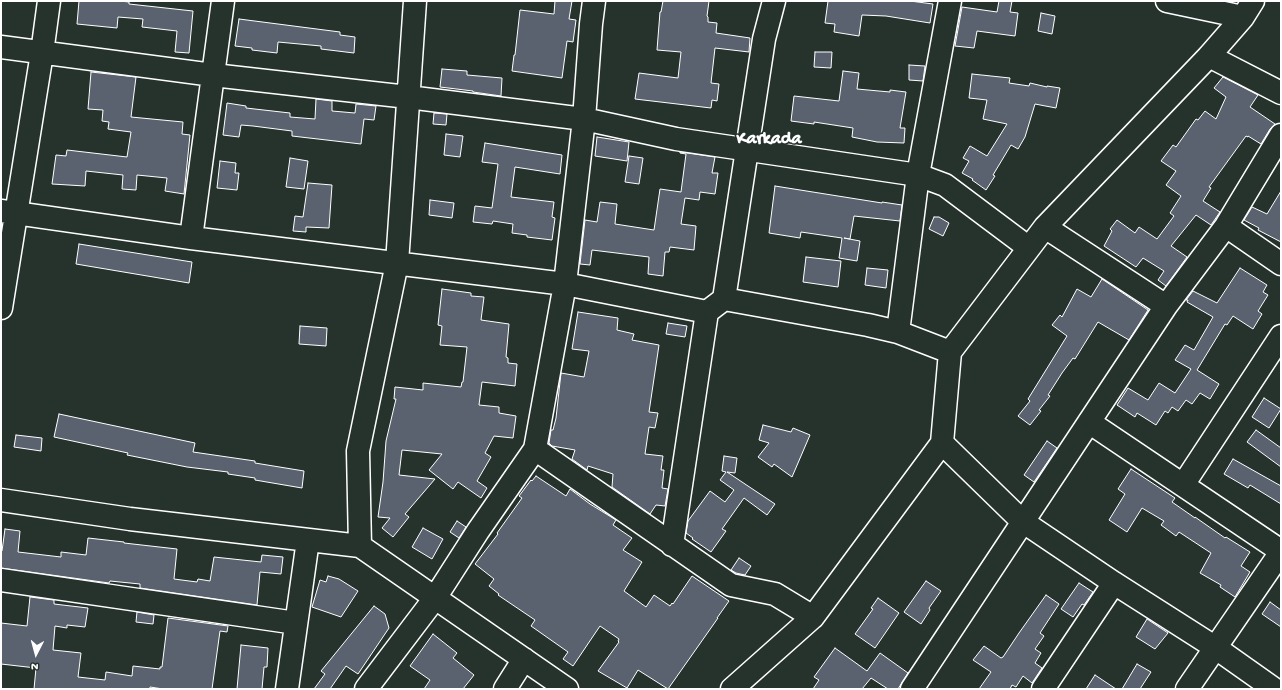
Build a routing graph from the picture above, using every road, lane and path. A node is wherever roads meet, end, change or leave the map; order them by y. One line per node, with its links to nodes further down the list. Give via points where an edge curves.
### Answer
1 (49, 1): 10 (street)
2 (223, 1): 12 (street)
3 (415, 1): 14 (street)
4 (594, 1): 15 (street)
5 (774, 1): 17 (street, via 764,39)
6 (950, 1): 18 (street)
7 (1167, 1): 8 (street)
8 (1248, 9): 11 (street)
9 (1, 47): 10 (street)
10 (42, 53): 12 (street); 19 (street)
11 (1209, 56): 13 (street); 21 (street)
12 (213, 75): 14 (street); 22 (street)
13 (1281, 93)
14 (408, 97): 15 (street); 24 (street)
15 (584, 119): 17 (street, via 676,139); 26 (street)
16 (1281, 135): 20 (street)
17 (748, 149): 18 (street); 27 (street)
18 (918, 175): 23 (street, via 945,185); 30 (street)
19 (8, 212): 22 (street); 29 (street)
20 (1226, 226): 25 (street); 28 (street)
21 (1045, 227): 23 (street); 28 (street)
22 (191, 238): 24 (street)
23 (1029, 248): 32 (street)
24 (397, 263): 26 (street); 41 (street, via 358,451)
25 (1281, 264)
26 (565, 284): 27 (street); 35 (street)
27 (716, 306): 30 (street, via 868,325); 40 (street)
28 (1166, 306): 33 (street)
29 (1, 308)
30 (898, 332): 32 (street)
31 (1281, 336): 36 (street)
32 (950, 352): 34 (street)
33 (1089, 422): 36 (street); 38 (street)
34 (942, 443): 38 (street); 46 (street)
35 (535, 449): 40 (street); 45 (street)
36 (1183, 485): 42 (street)
37 (1, 500): 39 (street, via 130,519)
38 (1022, 521): 44 (street); 55 (street)
39 (308, 540): 41 (street); 47 (street)
40 (672, 545): 46 (street, via 731,585 775,594)
41 (360, 546): 45 (street)
42 (1281, 551): 48 (street)
43 (1, 580): 47 (street)
44 (1114, 583): 48 (street); 56 (street)
45 (435, 598): 49 (street); 51 (street)
46 (813, 617): 54 (street)
47 (296, 623): 50 (street)
48 (1216, 648): 57 (street); 58 (street)
49 (524, 660): 52 (street); 53 (street)
50 (287, 689)
51 (366, 689)
52 (505, 689)
53 (567, 689)
54 (732, 689)
55 (912, 689)
56 (1043, 689)
57 (1187, 689)
58 (1274, 689)

